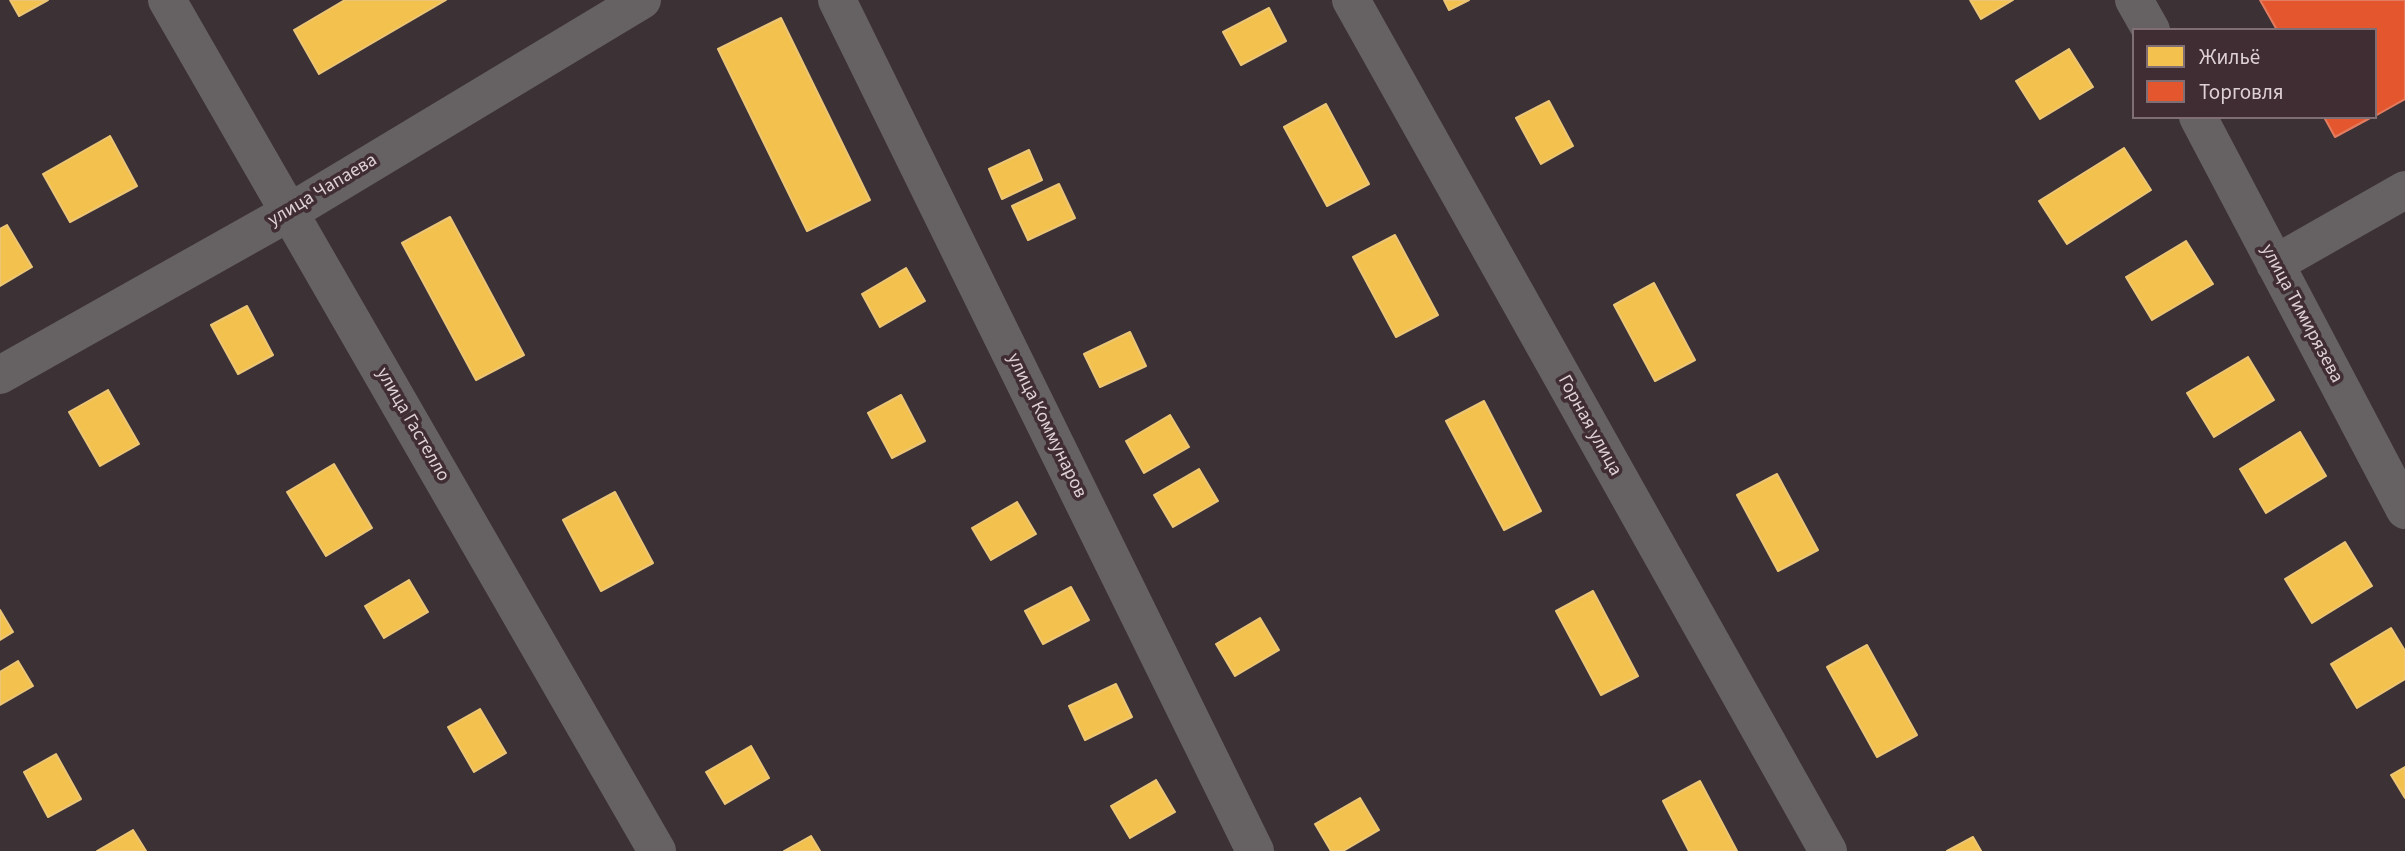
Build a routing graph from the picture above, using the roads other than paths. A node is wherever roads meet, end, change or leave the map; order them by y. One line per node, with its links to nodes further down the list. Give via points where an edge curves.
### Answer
1 (167, 0): 9 (street, улица Гастелло)
2 (642, 0): 9 (street, улица Чапаева)
3 (837, 0): 14 (street, улица Коммунаров)
4 (1352, 0): 15 (street, Горная улица)
5 (2134, 0): 6 (street)
6 (2150, 28)
7 (2199, 119): 10 (street, улица Тимирязева)
8 (2405, 190): 10 (street)
9 (290, 212): 11 (street, улица Чапаева); 13 (street, улица Гастелло)
10 (2275, 264): 12 (street, улица Тимирязева)
11 (0, 375)
12 (2405, 510)
13 (657, 851)
14 (1255, 851)
15 (1828, 851)

